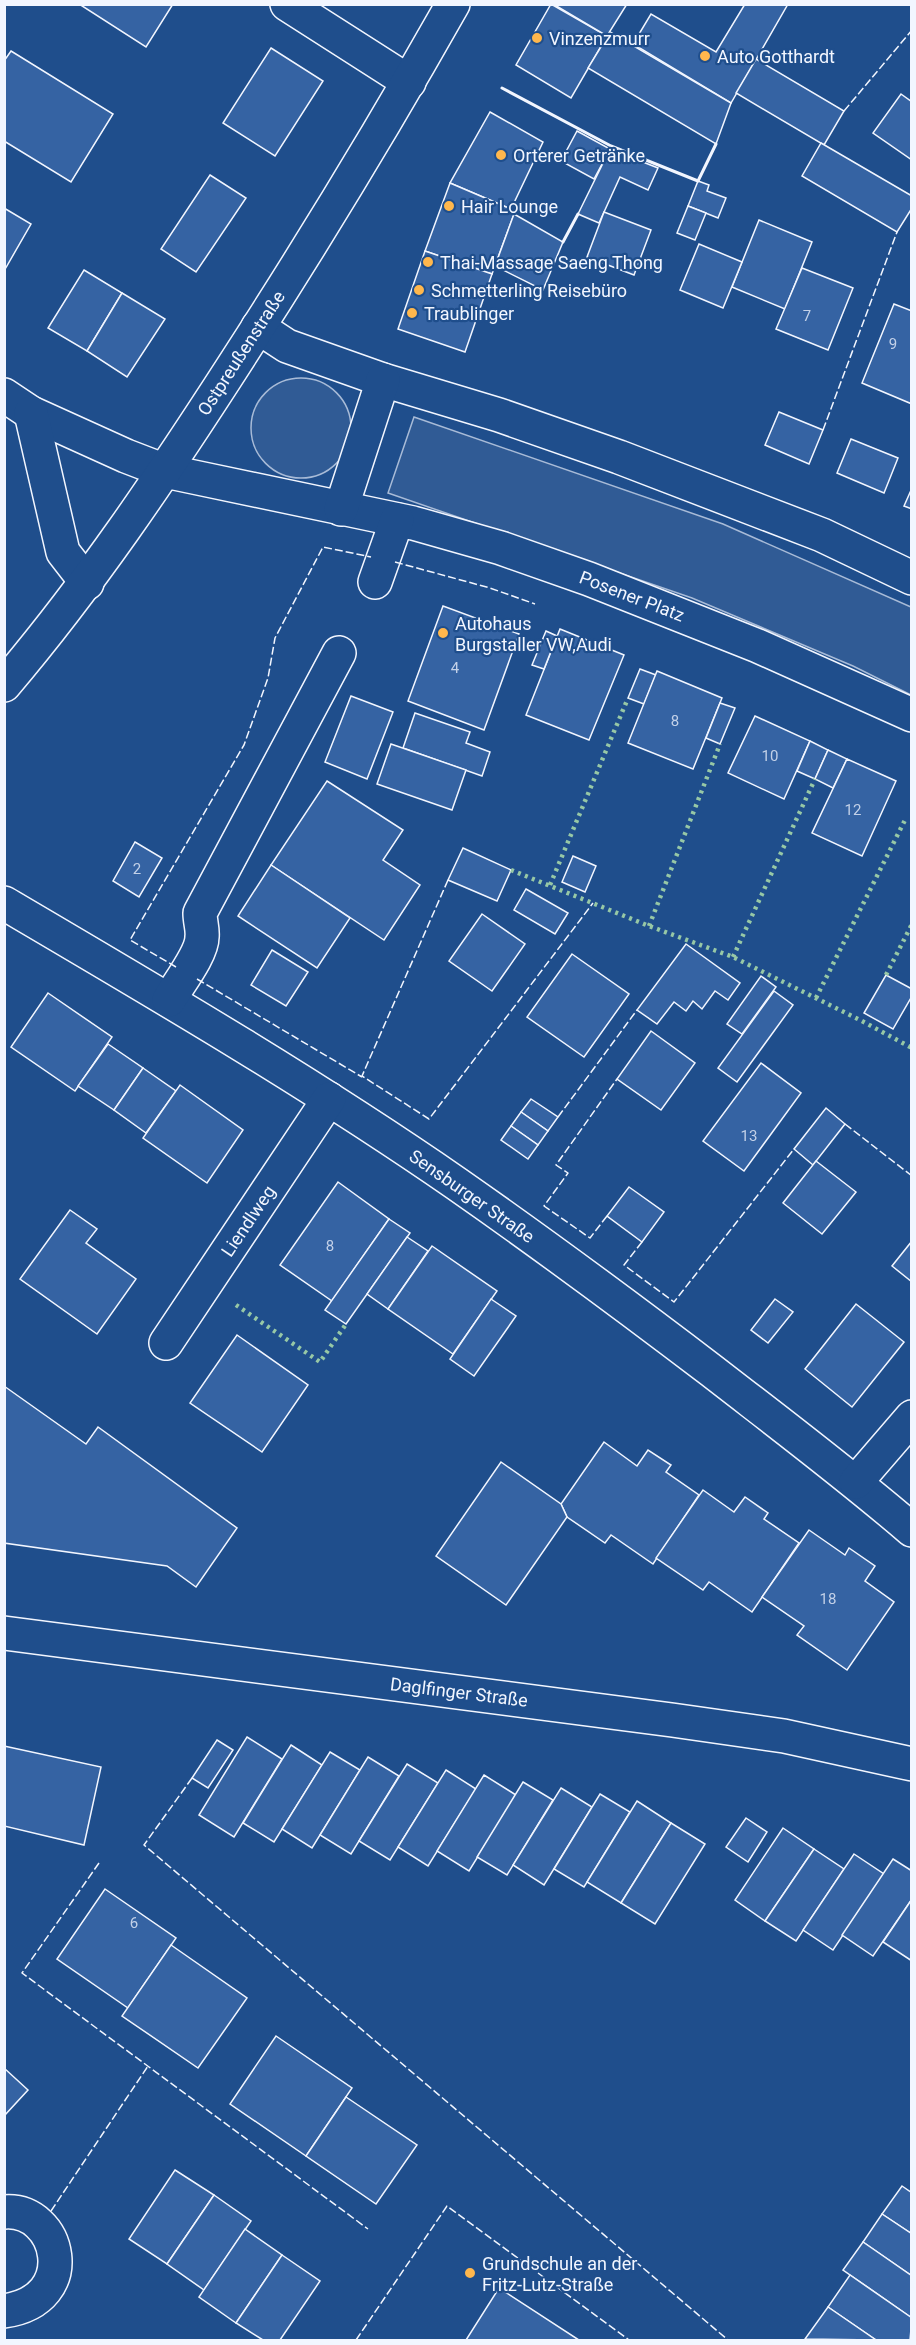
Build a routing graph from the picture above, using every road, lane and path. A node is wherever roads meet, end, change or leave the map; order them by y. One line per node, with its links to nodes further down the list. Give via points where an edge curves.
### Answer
1 (287, 4): 3 (street)
2 (453, 4): 3 (street, Ostpreußenstraße)
3 (409, 82): 4 (street, Ostpreußenstraße)
4 (258, 327): 5 (street, via 286,346); 7 (street, Ostpreußenstraße)
5 (383, 380): 8 (street); 10 (street, via 620,457 822,535)
6 (18, 404): 7 (street, Posener Platz); 12 (street, via 63,552)
7 (165, 471): 8 (street, Posener Platz); 12 (street, Ostpreußenstraße)
8 (341, 509): 9 (street, Posener Platz)
9 (397, 520): 11 (street); 15 (street, Posener Platz, via 501,548 588,579 758,646)
10 (912, 578)
11 (375, 582)
12 (87, 583): 14 (street, Ostpreußenstraße)
13 (339, 653): 17 (street, via 200,913 201,946)
14 (4, 685)
15 (912, 716)
16 (4, 903): 17 (street, Sensburger Straße)
17 (169, 1000): 18 (street, Sensburger Straße)
18 (329, 1099): 19 (street, Liendlweg); 21 (street, Sensburger Straße, via 580,1272)
19 (166, 1343)
20 (912, 1417): 21 (street)
21 (856, 1482): 22 (street, Sensburger Straße)
22 (912, 1530)
23 (4, 1633): 24 (street, Daglfinger Straße, via 695,1723 784,1736)
24 (912, 1764)
25 (4, 2212): 26 (street, via 31,2218 46,2232 54,2250 55,2268 49,2286 37,2301 22,2309)
26 (4, 2311)

